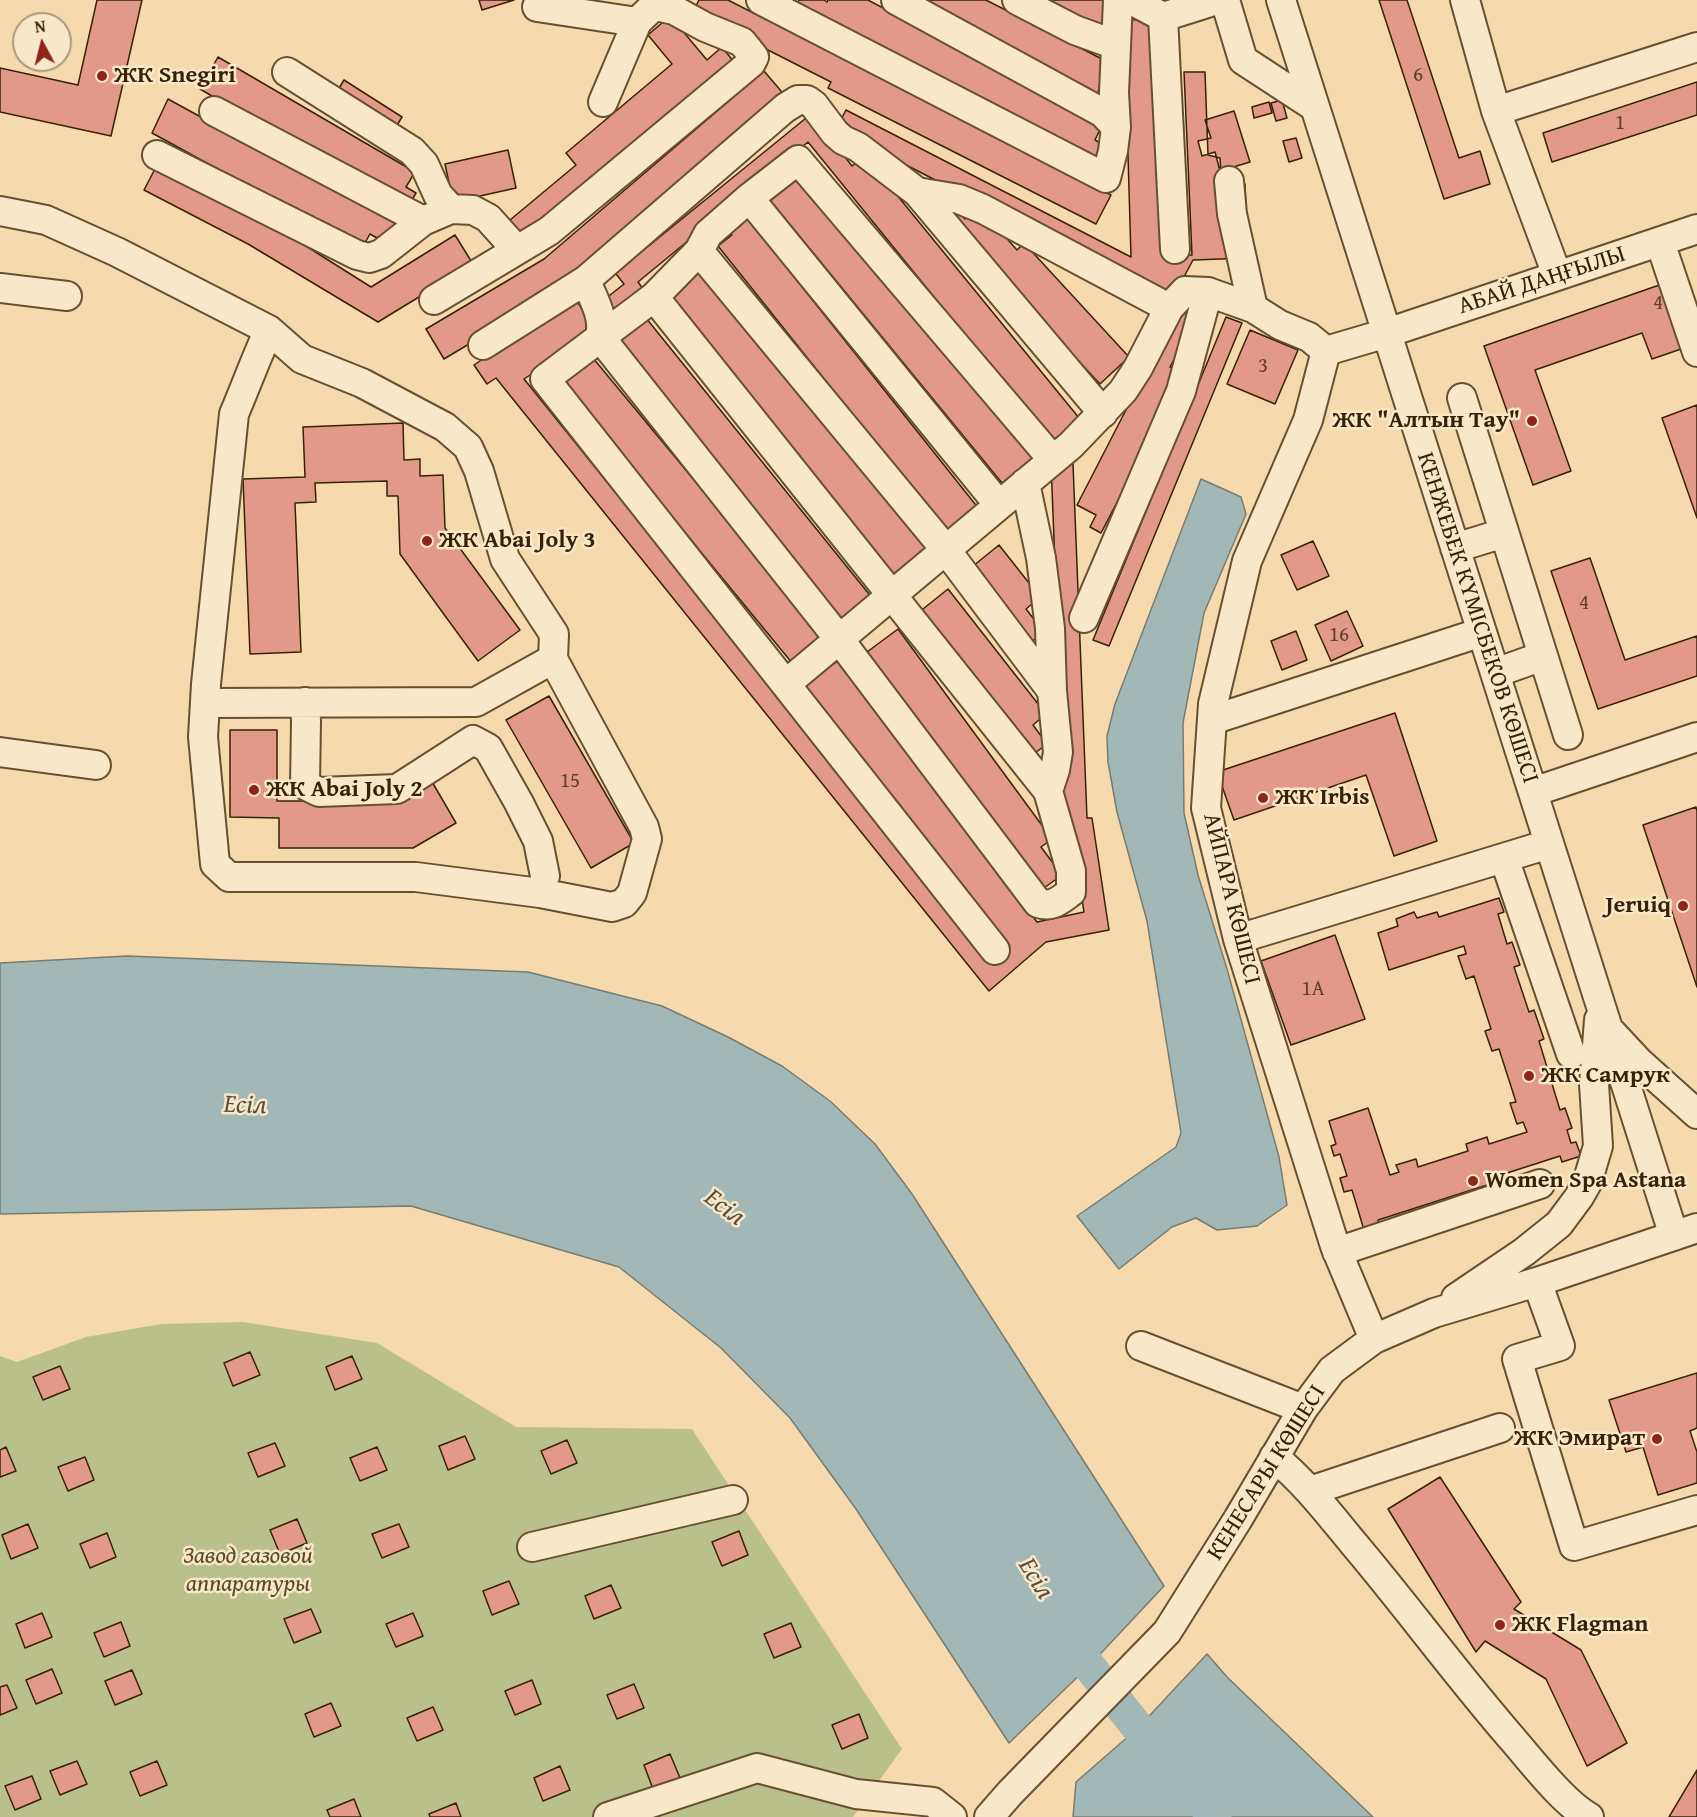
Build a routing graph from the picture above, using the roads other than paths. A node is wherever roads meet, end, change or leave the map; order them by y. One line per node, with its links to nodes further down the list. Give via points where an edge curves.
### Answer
1 (761, 0): 18 (street, via 1106,178)
2 (896, 0): 18 (street, via 1103,113)
3 (1017, 0): 11 (street, via 1075,30)
4 (1217, 0): 8 (street)
5 (1226, 0): 15 (street, via 1243,60)
6 (1281, 0): 15 (street, КЕНЖЕБЕК КҮМІСБЕКОВ КӨШЕСІ)
7 (1465, 0): 17 (street)
8 (1139, 5): 11 (street); 29 (street)
9 (537, 7): 10 (street)
10 (651, 9): 14 (street); 28 (street, via 674,10 742,42 754,57 751,63 549,231)
11 (1116, 45): 18 (street)
12 (1697, 47): 17 (street)
13 (287, 72): 23 (street, via 412,151)
14 (603, 102)
15 (1315, 107): 41 (street, КЕНЖЕБЕК КҮМІСБЕКОВ КӨШЕСІ)
16 (214, 111): 25 (street)
17 (1497, 111): 31 (street)
18 (1116, 127)
19 (157, 155): 25 (street, via 357,255 369,258 381,254)
20 (1229, 181): 39 (street, via 1232,214)
21 (917, 192): 32 (street, via 843,140 814,105 798,100); 38 (street, via 958,199 983,209); 47 (street)
22 (749, 198): 30 (street, via 708,234); 48 (street, via 798,160); 50 (street)
23 (450, 209): 25 (street); 28 (street, via 473,210 488,218)
24 (0, 211): 40 (street, via 46,220)
25 (423, 222)
26 (1697, 229): 27 (street, АБАЙ ДАҢҒЫЛЫ)
27 (1660, 242): 31 (street, АБАЙ ДАҢҒЫЛЫ); 45 (street)
28 (516, 249): 37 (street)
29 (1175, 249)
30 (699, 251): 36 (street); 53 (street)
31 (1557, 275): 41 (street, АБАЙ ДАҢҒЫЛЫ)
32 (586, 280): 42 (street, via 602,316); 43 (street)
33 (0, 288): 35 (street)
34 (1208, 292): 38 (street, via 1185,291); 39 (street); 55 (street, via 1181,391)
35 (67, 296)
36 (654, 297): 42 (street); 54 (street)
37 (434, 300)
38 (1169, 308): 47 (street, via 1138,368)
39 (1253, 308): 44 (street, via 1309,337)
40 (269, 330): 59 (street, via 302,359 362,383 414,410 446,427 468,447 506,559 554,634); 63 (street, via 234,414)
41 (1387, 333): 44 (street, АБАЙ ДАҢҒЫЛЫ); 52 (street, КЕНЖЕБЕК КҮМІСБЕКОВ КӨШЕСІ)
42 (600, 337): 57 (street); 61 (street, via 545,379)
43 (483, 345)
44 (1326, 351): 65 (street, АЙПАРА КӨШЕСІ, via 1308,420 1247,561)
45 (1697, 352)
46 (1461, 398): 51 (street)
47 (1102, 413): 48 (street)
48 (1053, 460): 49 (street)
49 (1025, 483): 50 (street); 62 (street, via 1041,558 1050,628)
50 (999, 505): 53 (street)
51 (1504, 533): 52 (street); 58 (street)
52 (1455, 548): 56 (street, КЕНЖЕБЕК КҮМІСБЕКОВ КӨШЕСІ)
53 (945, 550): 54 (street); 62 (street)
54 (892, 595): 57 (street); 70 (street)
55 (1084, 618)
56 (1482, 632): 60 (street, КЕНЖЕБЕК КҮМІСБЕКОВ КӨШЕСІ); 65 (street)
57 (839, 639): 61 (street); 70 (street, via 1038,903 1044,905 1054,904 1071,892 1071,871)
58 (1543, 656): 60 (street); 66 (street)
59 (553, 660): 63 (street, via 647,839 632,893 624,903 612,907 416,877 229,877 214,864 203,737); 64 (street, via 476,702)
60 (1495, 673): 71 (street, КЕНЖЕБЕК КҮМІСБЕКОВ КӨШЕСІ)
61 (787, 682): 77 (street)
62 (1052, 691): 70 (street, via 1058,752)
63 (205, 702): 64 (street)
64 (305, 702): 74 (street, via 306,785 319,792 397,789 473,740 488,748 538,841)
65 (1212, 720): 75 (street, АЙПАРА КӨШЕСІ, via 1206,808)
66 (1568, 735)
67 (1697, 737): 71 (street)
68 (0, 752): 69 (street)
69 (96, 765)
70 (1048, 791)
71 (1533, 792): 72 (street, КЕНЖЕБЕК КҮМІСБЕКОВ КӨШЕСІ)
72 (1549, 844): 73 (street); 76 (street, КЕНЖЕБЕК КҮМІСБЕКОВ КӨШЕСІ)
73 (1504, 858): 75 (street); 78 (street)
74 (545, 876)
75 (1238, 939): 84 (street, АЙПАРА КӨШЕСІ)
76 (1582, 948): 78 (street); 79 (street, КЕНЖЕБЕК КҮМІСБЕКОВ КӨШЕСІ)
77 (995, 950)
78 (1538, 962): 80 (street)
79 (1604, 1018): 81 (street, via 1639,1062); 83 (street, КЕНЖЕБЕК КҮМІСБЕКОВ КӨШЕСІ); 86 (street, via 1594,1084 1598,1146 1580,1197 1559,1224 1524,1252)
80 (1571, 1054)
81 (1697, 1114)
82 (1540, 1184): 84 (street)
83 (1685, 1232): 85 (street, КЕНЕСАРЫ КӨШЕСІ)
84 (1337, 1252): 87 (street, АЙПАРА КӨШЕСІ)
85 (1537, 1282): 86 (street, КЕНЕСАРЫ КӨШЕСІ); 94 (street, via 1560,1346 1517,1359 1574,1546)
86 (1434, 1313): 87 (street, КЕНЕСАРЫ КӨШЕСІ)
87 (1374, 1339): 89 (street, КЕНЕСАРЫ КӨШЕСІ, via 1332,1370)
88 (1141, 1346): 89 (street)
89 (1303, 1409): 91 (street, КЕНЕСАРЫ КӨШЕСІ)
90 (1500, 1428): 92 (street)
91 (1274, 1457): 92 (street); 98 (street, КЕНЕСАРЫ КӨШЕСІ, via 1167,1632)
92 (1310, 1491): 99 (street, via 1488,1711 1550,1783)
93 (733, 1500): 95 (street)
94 (1697, 1509)
95 (532, 1547)
96 (608, 1817): 97 (street, via 757,1768 856,1794 933,1802)
97 (952, 1817)
98 (989, 1817)
99 (1589, 1817)

